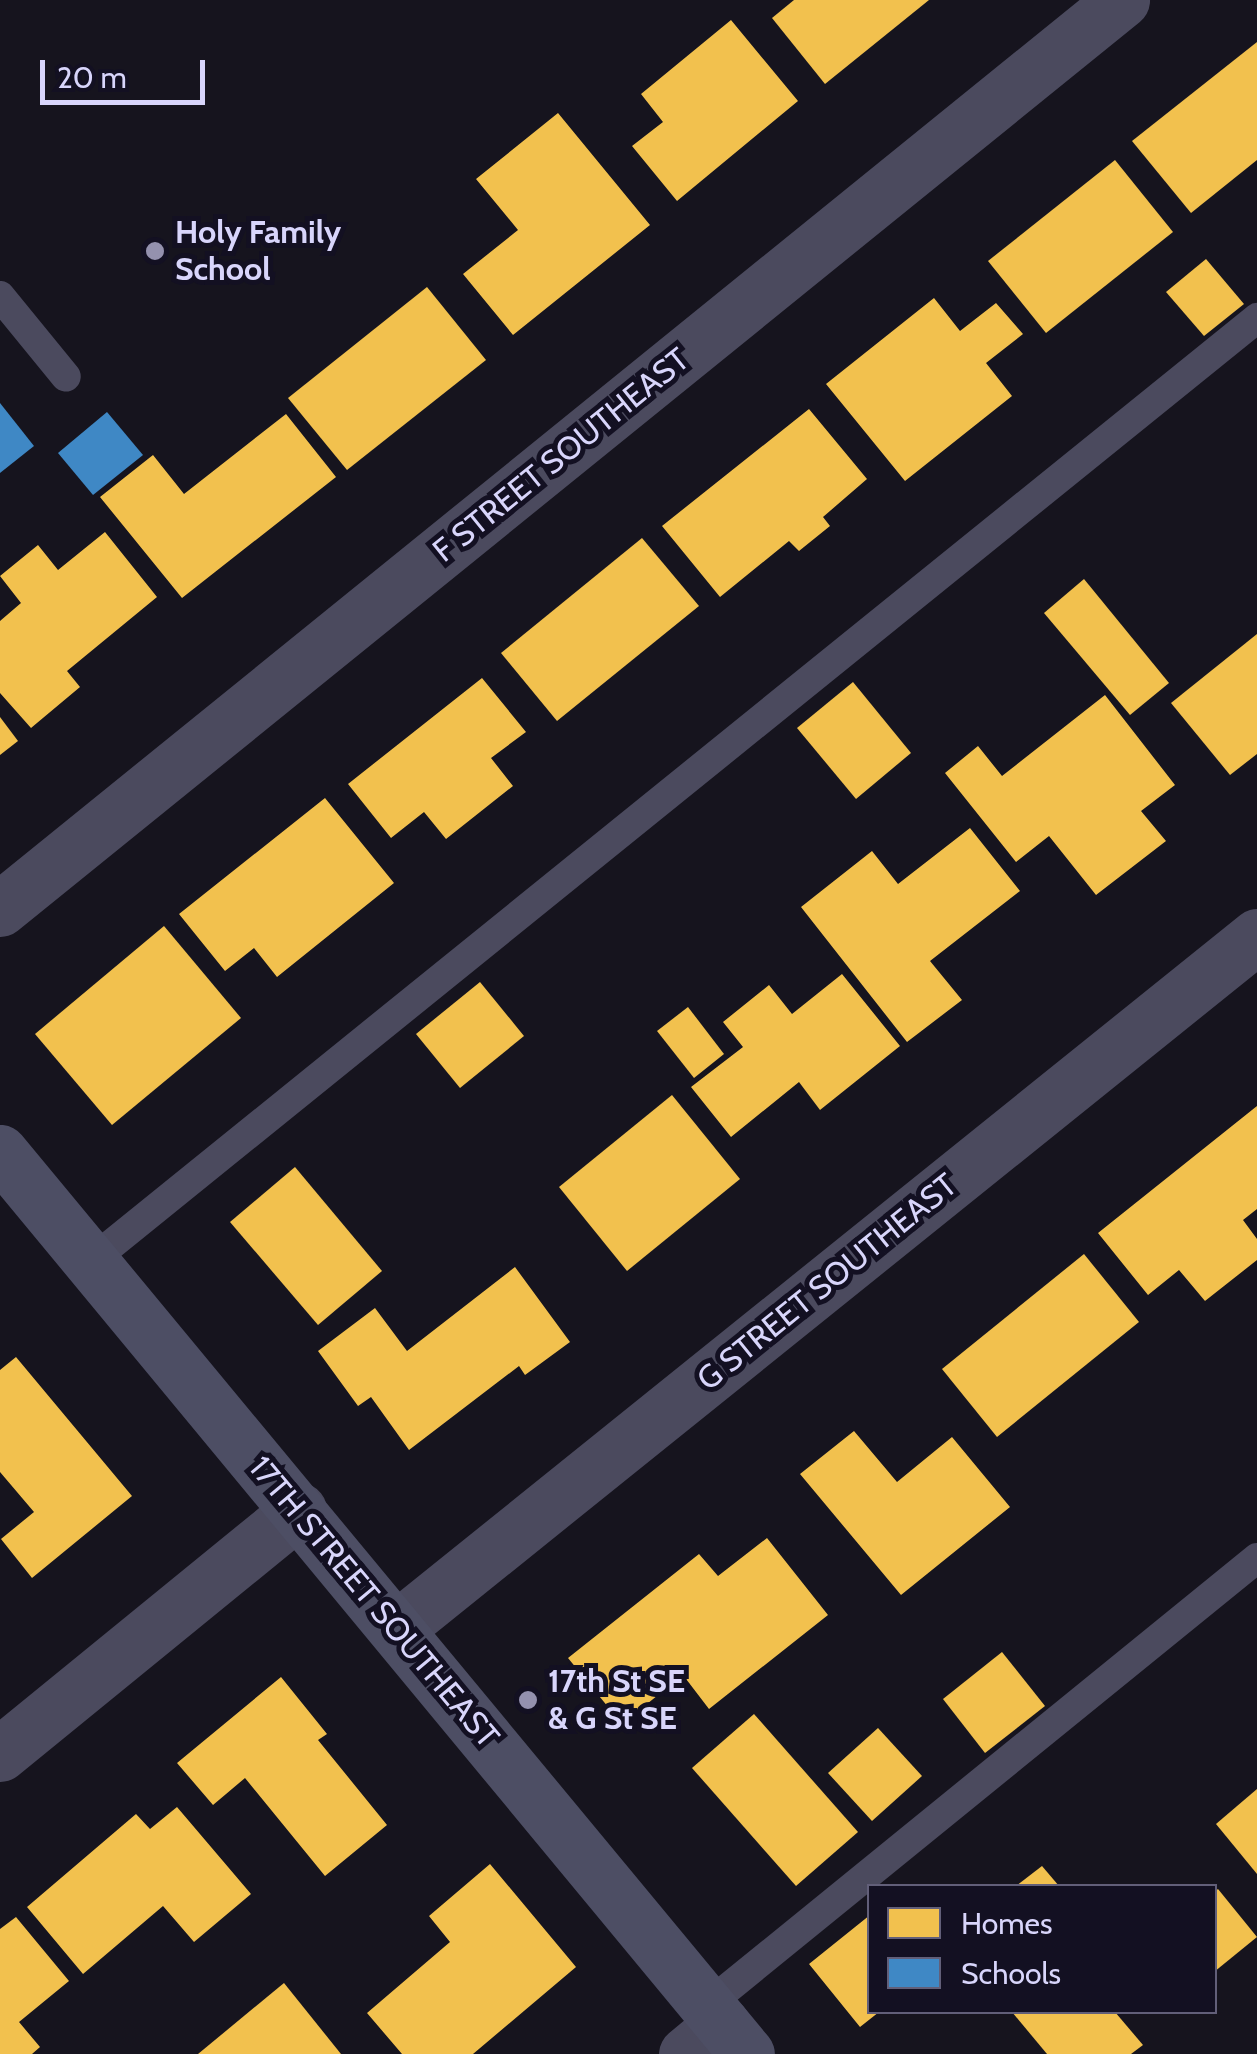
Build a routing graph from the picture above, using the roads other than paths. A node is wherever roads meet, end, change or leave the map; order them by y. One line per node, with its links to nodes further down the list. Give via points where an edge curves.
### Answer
1 (1122, 0): 5 (street, F STREET SOUTHEAST)
2 (0, 296): 4 (lane)
3 (1257, 318): 8 (lane)
4 (66, 376)
5 (0, 909)
6 (1257, 936): 11 (street, G STREET SOUTHEAST)
7 (0, 1152): 8 (street, 17TH STREET SOUTHEAST)
8 (91, 1261): 9 (street, 17TH STREET SOUTHEAST)
9 (299, 1510): 11 (street, 17TH STREET SOUTHEAST); 12 (street)
10 (1257, 1558): 13 (lane)
11 (397, 1628): 15 (street, 17TH STREET SOUTHEAST)
12 (0, 1754)
13 (886, 1884)
14 (867, 1901): 15 (lane)
15 (715, 2034)

